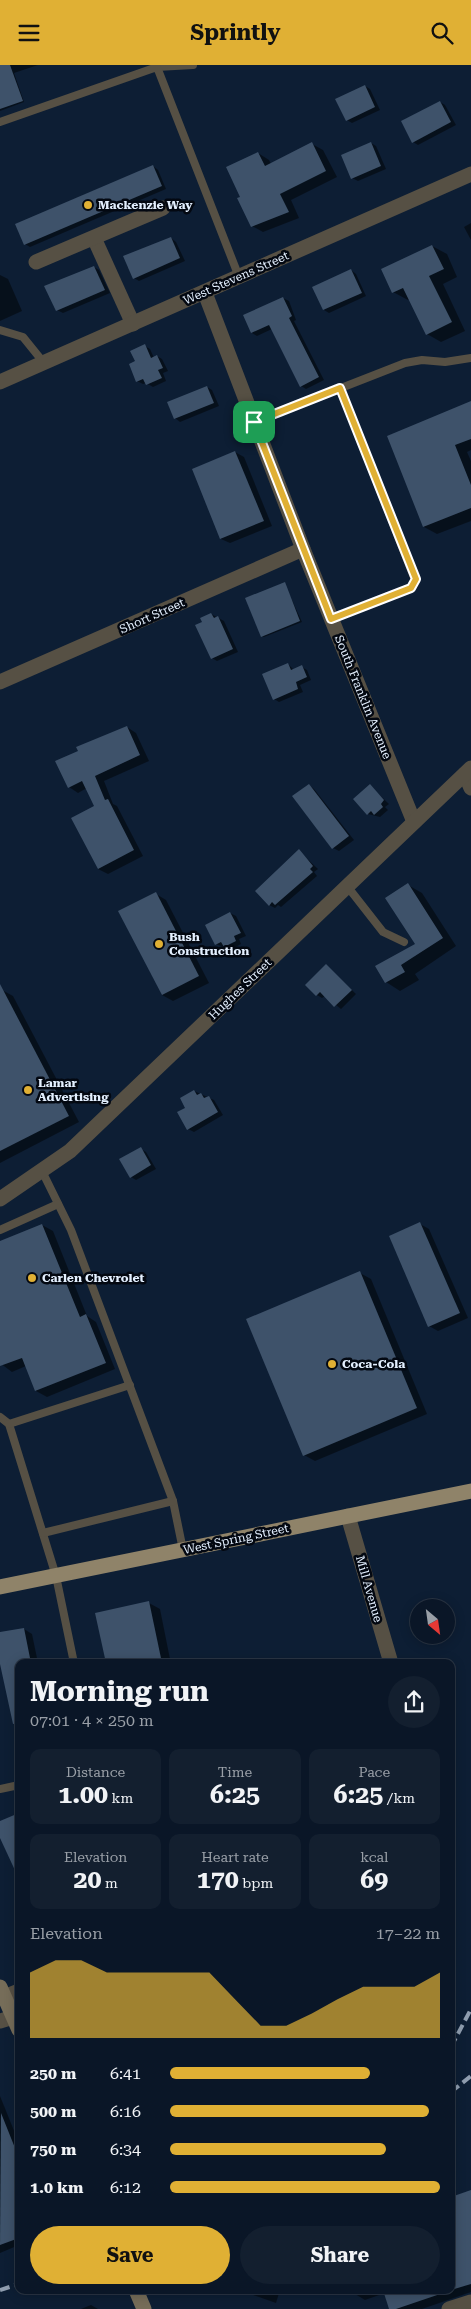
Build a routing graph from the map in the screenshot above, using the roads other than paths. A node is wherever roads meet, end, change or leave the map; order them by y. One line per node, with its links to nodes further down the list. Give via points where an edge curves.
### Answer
1 (193, 65): 2 (lane)
2 (160, 66): 3 (lane); 8 (lane)
3 (0, 122)
4 (471, 174): 8 (street, West Stevens Street)
5 (163, 208): 6 (street)
6 (94, 237): 7 (street); 10 (street)
7 (36, 262)
8 (239, 277): 9 (street, West Stevens Street)
9 (205, 293): 10 (street, West Stevens Street); 16 (street, South Franklin Avenue)
10 (133, 324): 13 (street, West Stevens Street)
11 (0, 331): 13 (lane, via 23,337)
12 (471, 358): 15 (lane, via 405,363)
13 (44, 363): 14 (street, West Stevens Street)
14 (0, 382)
15 (340, 388): 16 (lane); 18 (lane, via 416,579 411,588)
16 (254, 422): 17 (street, South Franklin Avenue)
17 (303, 549): 18 (street, South Franklin Avenue); 19 (street, Short Street)
18 (331, 619): 21 (street, South Franklin Avenue)
19 (0, 682)
20 (469, 776): 21 (street, Hughes Street)
21 (414, 822): 22 (street, Hughes Street)
22 (347, 886): 23 (lane, via 383,932); 24 (street, Hughes Street, via 70,1151)
23 (404, 942)
24 (42, 1171): 25 (street, Hughes Street); 26 (lane)
25 (0, 1199)
26 (58, 1203): 27 (lane); 28 (lane)
27 (0, 1230)
28 (130, 1385): 30 (lane); 32 (lane)
29 (0, 1417): 30 (lane)
30 (10, 1424): 34 (lane)
31 (471, 1491): 33 (main road, West Spring Street)
32 (173, 1501): 34 (lane); 35 (lane)
33 (348, 1516): 35 (main road, West Spring Street); 39 (street, Mill Avenue)
34 (43, 1533): 36 (lane)
35 (183, 1550): 36 (main road, West Spring Street)
36 (56, 1576): 37 (main road, West Spring Street); 38 (lane)
37 (0, 1587)
38 (73, 1659)
39 (390, 1659)
40 (15, 1786): 41 (lane)
41 (0, 1789)
42 (8, 1992): 43 (main road)
43 (10, 2023)
44 (138, 2294): 46 (main road)
45 (471, 2302): 47 (street)
46 (144, 2309)
47 (450, 2309)

